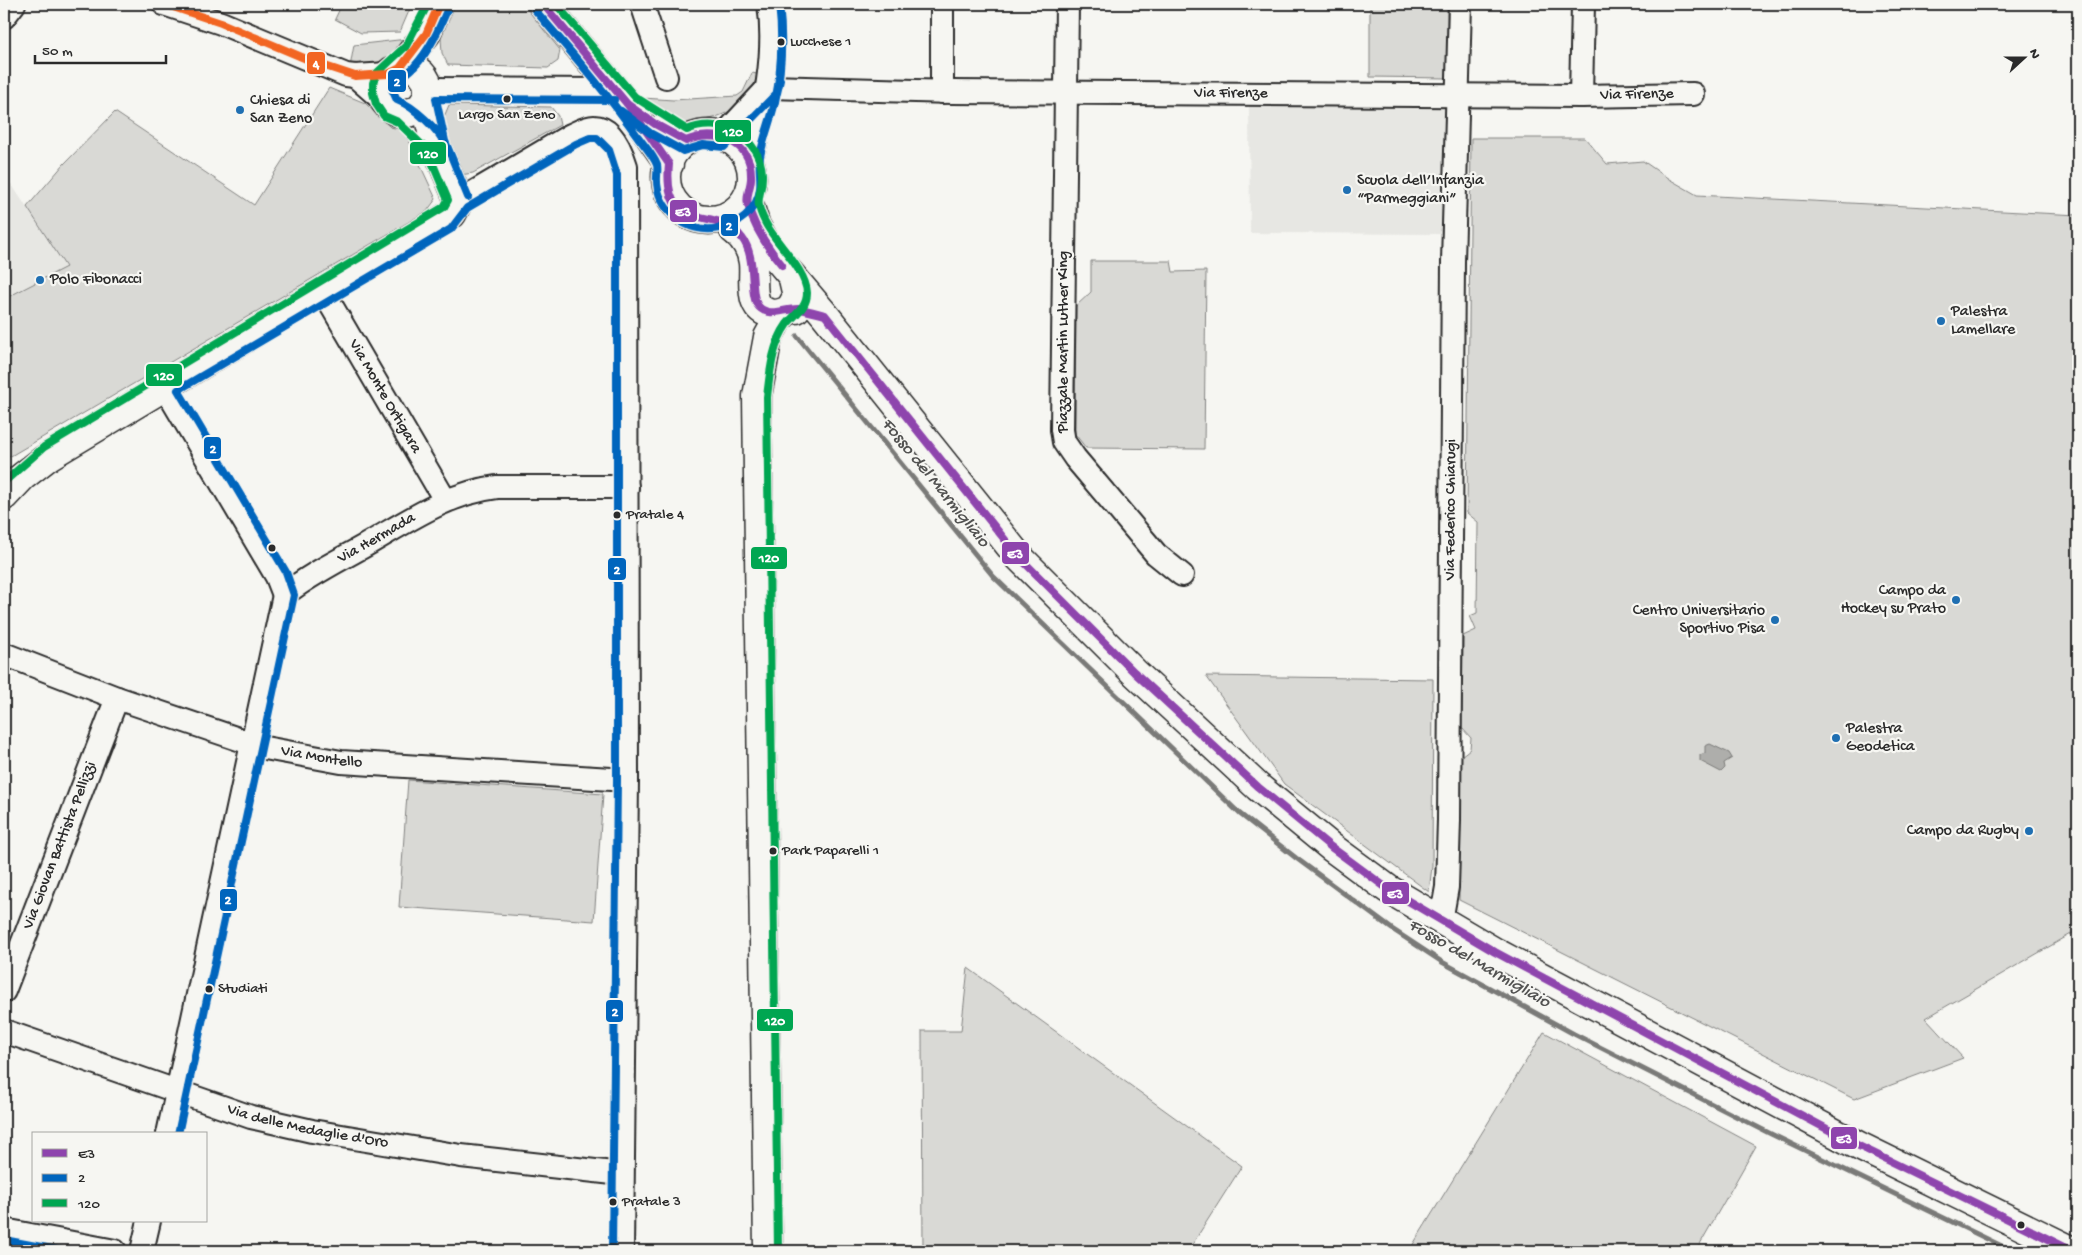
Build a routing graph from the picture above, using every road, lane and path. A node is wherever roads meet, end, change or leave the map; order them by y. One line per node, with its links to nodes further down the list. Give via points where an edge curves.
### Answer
1 (14, 4): 11 (street)
2 (164, 4): 13 (street)
3 (439, 4): 12 (main road, via 426,34)
4 (543, 4): 21 (main road)
5 (642, 4): 14 (street)
6 (769, 4): 15 (street)
7 (942, 4): 16 (street)
8 (1067, 4): 17 (street, Piazzale Martin Luther King)
9 (1460, 4): 19 (street, Via Federico Chiarugi)
10 (1582, 4): 20 (street)
11 (4, 17)
12 (394, 71): 13 (street); 22 (main road, via 383,86); 22 (main road, via 407,67 424,76)
13 (355, 76): 22 (street)
14 (666, 77)
15 (769, 87): 16 (street, Via Firenze); 23 (street); 26 (street)
16 (942, 92): 17 (street, Via Firenze)
17 (1065, 93): 19 (street, Via Firenze); 40 (street, Piazzale Martin Luther King, via 1064,442 1156,554)
18 (1693, 94): 20 (street, Via Firenze)
19 (1458, 96): 20 (street, Via Firenze); 46 (street, Via Federico Chiarugi, via 1453,262 1449,820 1447,886)
20 (1581, 96)
21 (621, 98): 22 (street); 24 (main road); 25 (main road)
22 (411, 102): 28 (main road, via 435,144)
23 (722, 137): 24 (main road, via 702,135); 26 (main road, via 739,147)
24 (686, 142): 25 (main road, via 678,148)
25 (669, 164): 29 (main road, via 667,185 675,202 691,216)
26 (750, 164): 27 (main road, via 752,181)
27 (747, 198): 29 (main road, via 731,214); 30 (main road, via 759,233)
28 (459, 201): 31 (main road, via 446,220); 37 (street, via 586,128 599,128 613,139 626,166)
29 (712, 220): 32 (main road, via 736,230 746,242 753,261)
30 (793, 279): 33 (main road, via 797,296); 34 (main road)
31 (324, 293): 35 (main road); 39 (street, Via Monte Ortigara)
32 (753, 294): 33 (main road, via 765,311 777,314); 36 (main road, via 752,361)
33 (788, 310): 34 (main road, via 809,310); 36 (main road, via 778,319 766,342)
34 (825, 315): 46 (main road, via 990,522 1097,637 1265,793 1388,889)
35 (164, 386): 38 (main road, via 49,456); 41 (street)
36 (757, 396): 57 (main road)
37 (627, 487): 39 (street, Via Hermada, via 497,487); 45 (street)
38 (4, 496)
39 (445, 500): 41 (street, Via Hermada)
40 (1182, 575)
41 (284, 595): 44 (street)
42 (4, 654): 43 (street, Via Montello)
43 (117, 698): 44 (street, Via Montello); 47 (street, Via Giovan Battista Pellizzi)
44 (252, 745): 45 (street, Via Montello, via 341,762); 49 (street)
45 (627, 780): 51 (street)
46 (1441, 921): 58 (main road, via 1859,1146)
47 (4, 992)
48 (4, 1030): 49 (street, Via delle Medaglie d'Oro)
49 (177, 1093): 50 (street); 51 (street, Via delle Medaglie d'Oro, via 251,1117 312,1131 461,1156)
50 (168, 1132)
51 (622, 1174): 56 (street)
52 (149, 1222): 55 (street)
53 (4, 1230): 54 (street)
54 (115, 1251)
55 (142, 1251)
56 (622, 1251)
57 (768, 1251)
58 (2073, 1251)

